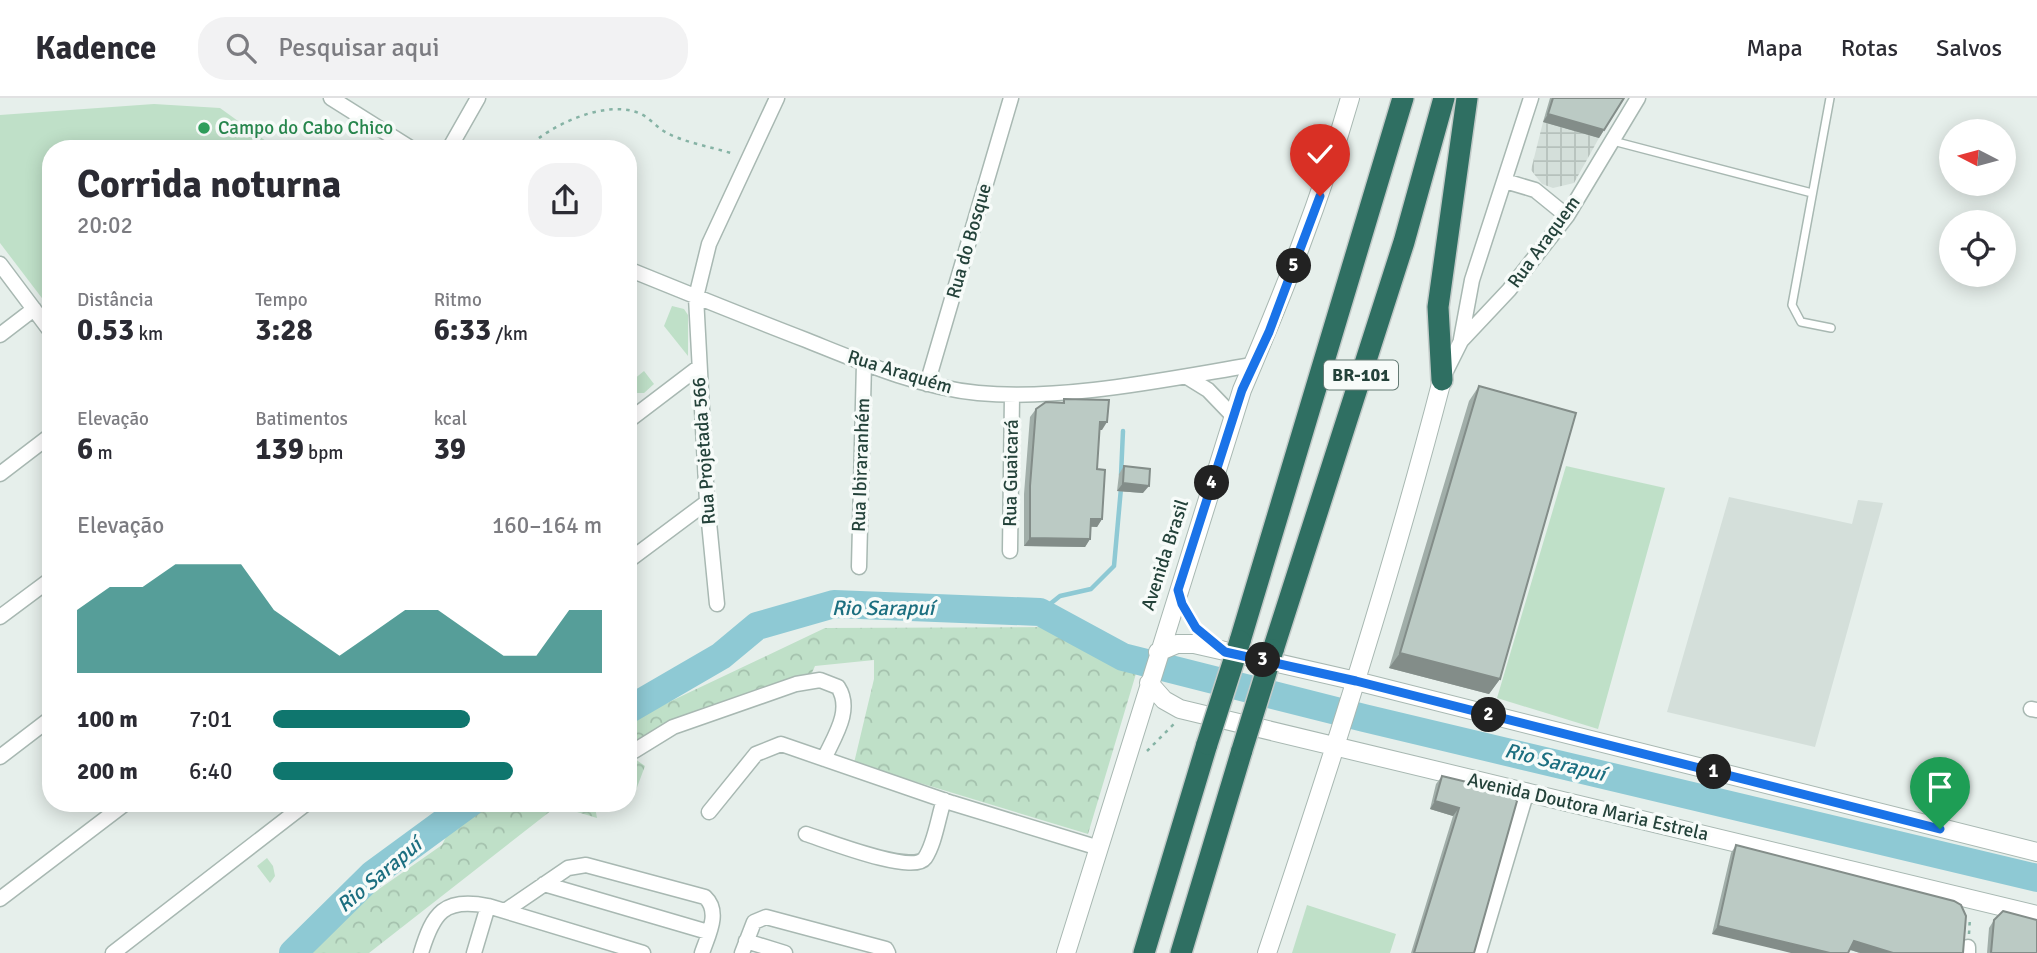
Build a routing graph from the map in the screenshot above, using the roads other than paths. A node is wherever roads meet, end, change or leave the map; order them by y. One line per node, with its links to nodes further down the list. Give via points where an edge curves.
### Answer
1 (331, 98): 12 (street)
2 (478, 98): 13 (street)
3 (777, 98): 20 (street, Rua Projetada 566, via 709,244)
4 (1011, 98): 31 (street, Rua do Bosque)
5 (1350, 98): 27 (street, Avenida Brasil, via 1320,196)
6 (1403, 98): 66 (highway, BR-101, bridge)
7 (1444, 98): 65 (highway, BR-101, bridge, via 1404,242)
8 (1467, 98): 30 (highway, via 1438,307)
9 (1531, 98): 15 (street)
10 (1638, 98): 14 (street, Rua Araquem)
11 (1830, 98): 16 (lane)
12 (398, 140)
13 (454, 140)
14 (1612, 141): 16 (lane); 17 (street, Rua Araquem)
15 (1505, 181): 17 (street, via 1535,190); 25 (street, via 1472,280)
16 (1812, 193): 23 (lane, via 1792,305 1801,322)
17 (1567, 216): 25 (street, Rua Araquem, via 1509,290)
18 (0, 264): 21 (street)
19 (637, 273): 20 (street, Rua Araquém)
20 (696, 297): 26 (street, Rua Araquém); 28 (street, Rua Projetada 566)
21 (34, 309): 22 (street); 24 (street)
22 (42, 320)
23 (1831, 328)
24 (0, 335)
25 (1461, 341): 30 (street, Rua Araquem)
26 (864, 363): 31 (street, Rua Araquém); 40 (street, Rua Ibiraranhém)
27 (1252, 365): 29 (street, Rua Araquém); 34 (street, Avenida Brasil)
28 (698, 367): 33 (street); 37 (street, Rua Projetada 566)
29 (1187, 377): 32 (street, Rua Araquém); 34 (street, via 1214,395)
30 (1442, 380): 44 (street)
31 (927, 384): 32 (street, Rua Araquém)
32 (1012, 395): 38 (street, Rua Guaicará)
33 (637, 411)
34 (1233, 416): 45 (street, Avenida Brasil)
35 (42, 442): 36 (street)
36 (0, 474)
37 (707, 502): 39 (street); 42 (street, Rua Projetada 566)
38 (1010, 551)
39 (637, 554)
40 (859, 567)
41 (42, 586): 43 (street)
42 (717, 604)
43 (0, 617)
44 (1367, 645): 47 (street); 48 (street)
45 (1158, 654): 46 (street, Avenida Brasil); 47 (street, via 1177,644 1194,644)
46 (1150, 680): 50 (street, Avenida Doutora Maria Estrela, via 1171,705); 62 (street, Avenida Brasil)
47 (1356, 681): 48 (street); 50 (street)
48 (1387, 690): 63 (street)
49 (42, 725): 53 (street)
50 (1338, 741): 52 (street, Avenida Doutora Maria Estrela); 55 (street)
51 (637, 749): 54 (street, via 696,718 820,680 838,687 844,706)
52 (1357, 754): 55 (street); 56 (street, Avenida Doutora Maria Estrela)
53 (0, 757)
54 (824, 759): 57 (street); 60 (street, via 782,744 769,747 743,767)
55 (1328, 770): 86 (street)
56 (1527, 791): 70 (street, Avenida Doutora Maria Estrela); 87 (street)
57 (944, 800): 61 (street, via 925,859 918,863 899,863); 62 (street)
58 (114, 812): 67 (street)
59 (295, 812): 74 (street)
60 (709, 812)
61 (806, 834)
62 (1099, 848): 81 (street, Avenida Brasil)
63 (2037, 852)
64 (544, 884): 69 (street); 71 (street); 71 (street, via 578,864 705,897 714,912)
65 (1200, 887): 84 (highway, BR-101); 85 (highway)
66 (1164, 889): 82 (highway); 83 (highway, BR-101)
67 (0, 899)
68 (488, 906): 69 (street); 75 (street, via 462,902 444,909 427,933); 76 (street)
69 (505, 911): 73 (street)
70 (2037, 915)
71 (708, 932): 78 (street)
72 (744, 947): 79 (street); 80 (street, via 754,922 766,917)
73 (607, 948): 77 (street)
74 (113, 953)
75 (421, 953)
76 (474, 953)
77 (643, 953)
78 (702, 953)
79 (785, 953)
80 (888, 953)
81 (1066, 953)
82 (1130, 953)
83 (1144, 953)
84 (1181, 953)
85 (1193, 953)
86 (1267, 953)
87 (1480, 953)

